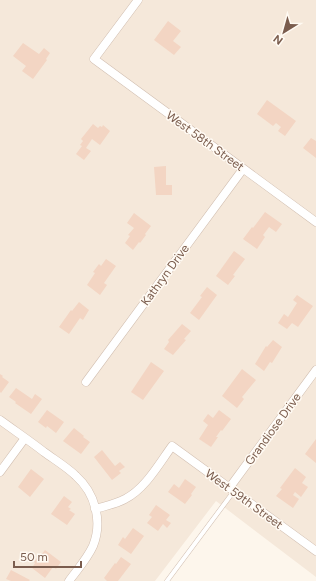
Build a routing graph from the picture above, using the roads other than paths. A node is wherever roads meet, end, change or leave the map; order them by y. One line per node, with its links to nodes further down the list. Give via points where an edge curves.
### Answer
1 (138, 0): 2 (street, West 58th Street, via 94,59)
2 (243, 169): 3 (street, West 58th Street); 5 (street, Kathryn Drive)
3 (316, 222)
4 (316, 370): 9 (street, Grandiose Drive)
5 (86, 382)
6 (0, 420): 7 (street)
7 (25, 438): 8 (street); 10 (street, via 76,476 87,488)
8 (0, 472)
9 (232, 489): 10 (street, West 59th Street, via 172,446 134,494 120,502); 11 (street, West 59th Street); 13 (lane)
10 (95, 508): 12 (street, via 97,521 94,541 90,552)
11 (316, 552)
12 (69, 581)
13 (167, 581)

